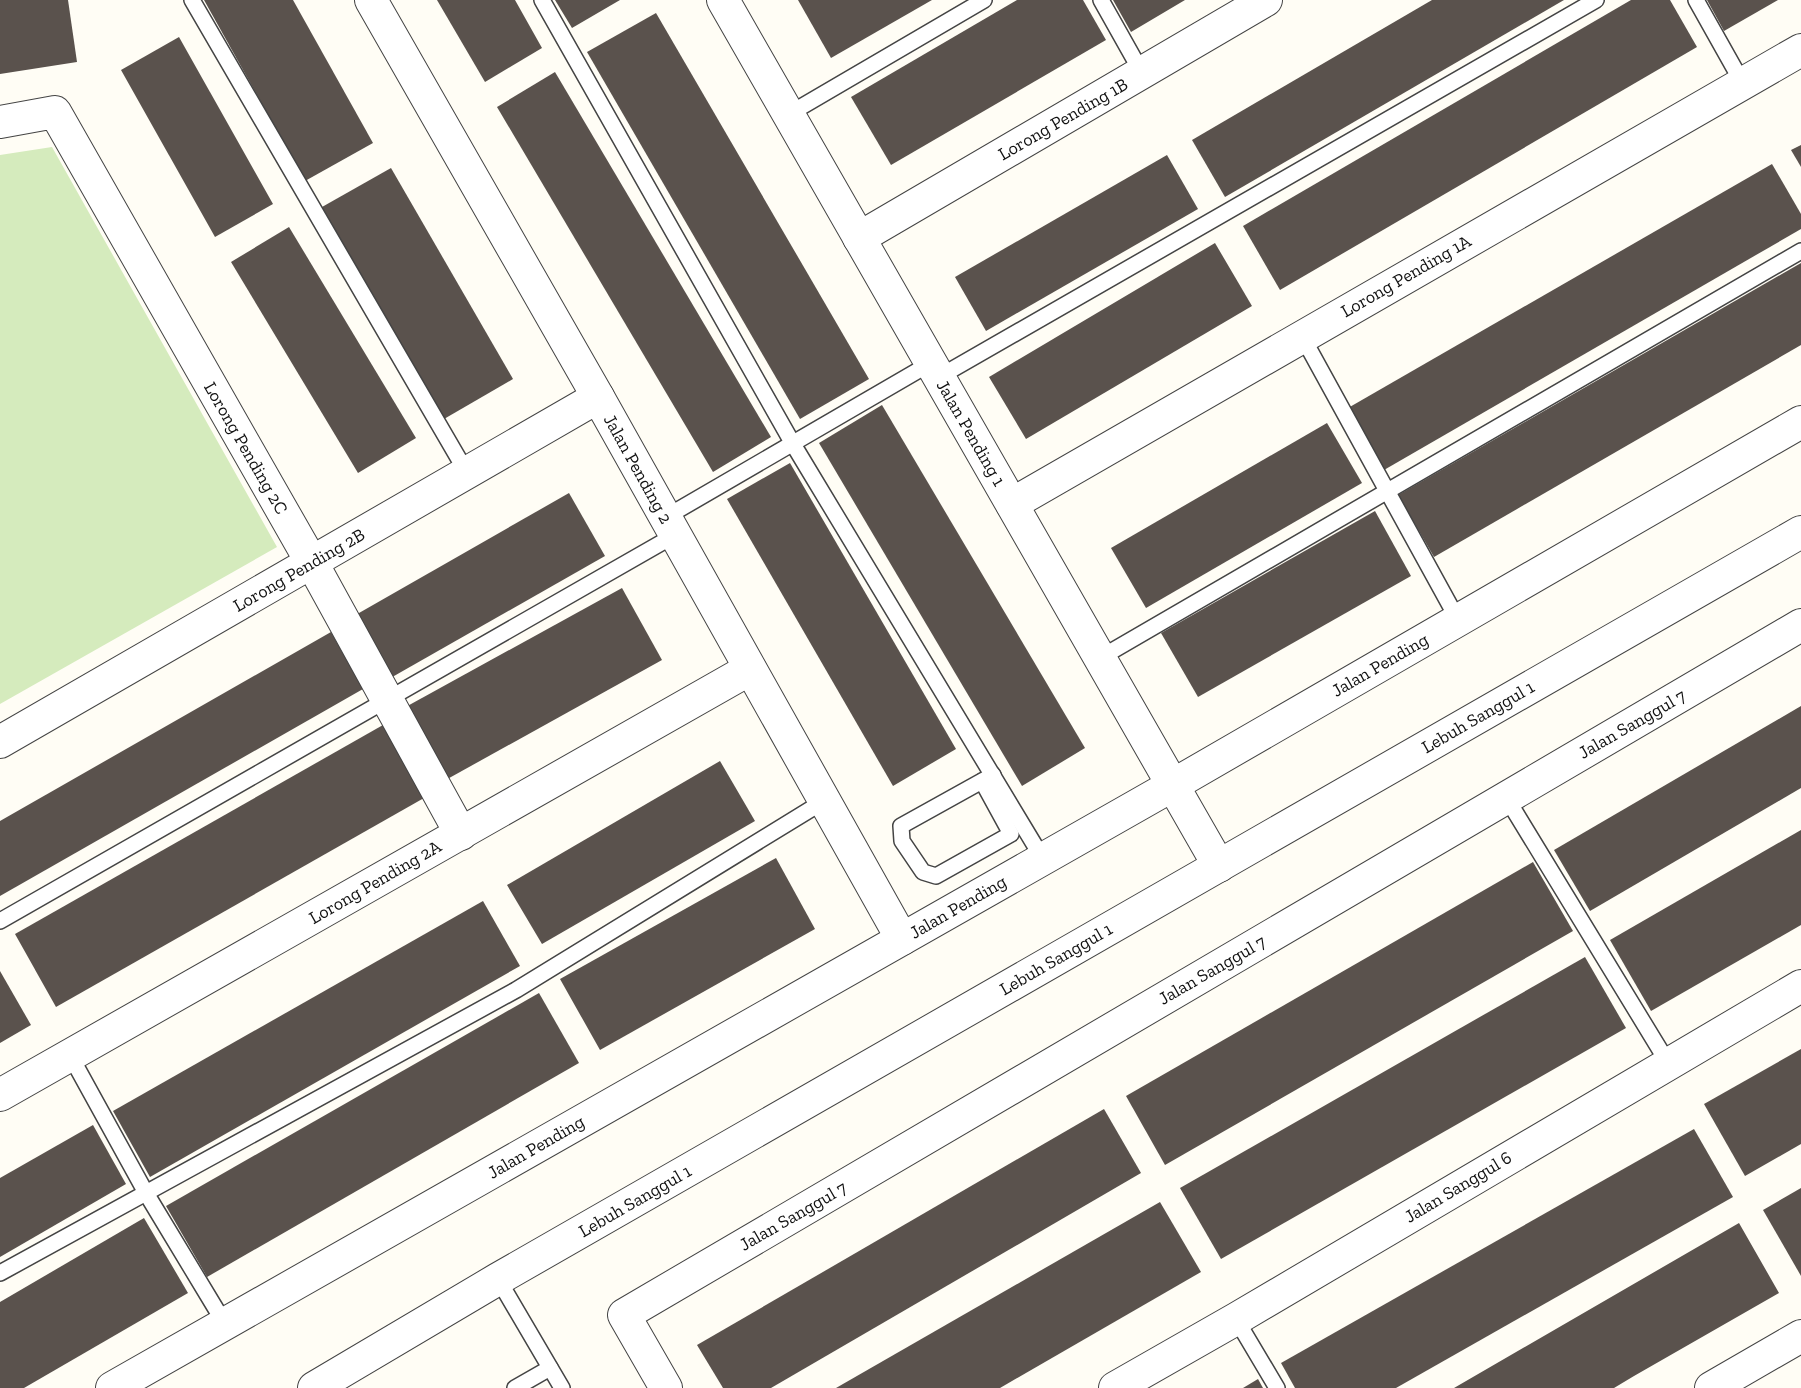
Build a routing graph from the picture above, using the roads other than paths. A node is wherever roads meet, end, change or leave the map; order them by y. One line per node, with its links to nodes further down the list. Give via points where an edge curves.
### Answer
1 (192, 0): 22 (lane)
2 (371, 0): 19 (street, Jalan Pending 2)
3 (542, 0): 21 (lane)
4 (723, 0): 13 (street, Jalan Pending 1)
5 (984, 0): 13 (lane)
6 (1101, 0): 11 (lane)
7 (1266, 0): 11 (street, Lorong Pending 1B)
8 (1596, 0): 18 (lane)
9 (1696, 0): 12 (lane)
10 (1801, 50): 12 (street, Lorong Pending 1A)
11 (1142, 73): 15 (street, Lorong Pending 1B)
12 (1742, 82): 17 (street, Lorong Pending 1A)
13 (789, 114): 15 (street, Jalan Pending 1)
14 (0, 122): 27 (street, Lorong Pending 2C, via 55,112)
15 (859, 238): 18 (street, Jalan Pending 1)
16 (1801, 251): 23 (lane)
17 (1302, 336): 23 (lane); 24 (street, Lorong Pending 1A)
18 (935, 370): 21 (lane); 24 (street, Jalan Pending 1)
19 (598, 397): 22 (street, Lorong Pending 2B); 25 (street, Jalan Pending 2)
20 (1801, 422): 28 (street, Jalan Pending)
21 (793, 444): 25 (lane); 34 (lane)
22 (466, 473): 27 (street, Lorong Pending 2B)
23 (1389, 491): 28 (lane); 30 (lane)
24 (1012, 504): 30 (street, Jalan Pending 1)
25 (670, 526): 31 (street, Jalan Pending 2); 32 (lane)
26 (1801, 532): 40 (street, Lebuh Sanggul 1)
27 (312, 562): 32 (street, Lorong Pending 2C); 33 (street, Lorong Pending 2B)
28 (1458, 620): 35 (street, Jalan Pending)
29 (1801, 624): 36 (street, Jalan Sanggul 7)
30 (1100, 658): 35 (street, Jalan Pending 1)
31 (750, 669): 37 (street, Jalan Pending 2); 38 (street, Lorong Pending 2A)
32 (386, 700): 38 (street, Lorong Pending 2C); 41 (lane)
33 (0, 742)
34 (988, 778): 34 (lane, via 901,826 902,841 923,872 936,876 1011,834); 39 (lane)
35 (1173, 785): 39 (street, Jalan Pending); 40 (street, Jalan Pending 1)
36 (1506, 797): 45 (lane); 58 (street, Jalan Sanggul 7, via 624,1315)
37 (824, 801): 42 (street, Jalan Pending 2); 47 (lane, via 516,990)
38 (461, 834): 44 (street, Lorong Pending 2A)
39 (1043, 859): 42 (street, Jalan Pending)
40 (1219, 866): 49 (street, Lebuh Sanggul 1)
41 (0, 921)
42 (902, 939): 51 (street, Jalan Pending)
43 (1801, 986): 45 (street, Jalan Sanggul 6)
44 (70, 1055): 46 (street, Lorong Pending 2A); 47 (lane)
45 (1668, 1063): 50 (street, Jalan Sanggul 6)
46 (0, 1095)
47 (146, 1193): 48 (lane); 51 (lane)
48 (0, 1273)
49 (498, 1279): 53 (lane); 55 (street, Lebuh Sanggul 1)
50 (1236, 1319): 59 (street, Jalan Sanggul 6); 60 (lane)
51 (225, 1324): 54 (street, Jalan Pending)
52 (1801, 1336): 61 (street)
53 (550, 1368): 56 (lane); 57 (lane)
54 (112, 1388)
55 (314, 1388)
56 (515, 1388)
57 (562, 1388)
58 (666, 1388)
59 (1115, 1388)
60 (1277, 1388)
61 (1711, 1388)

